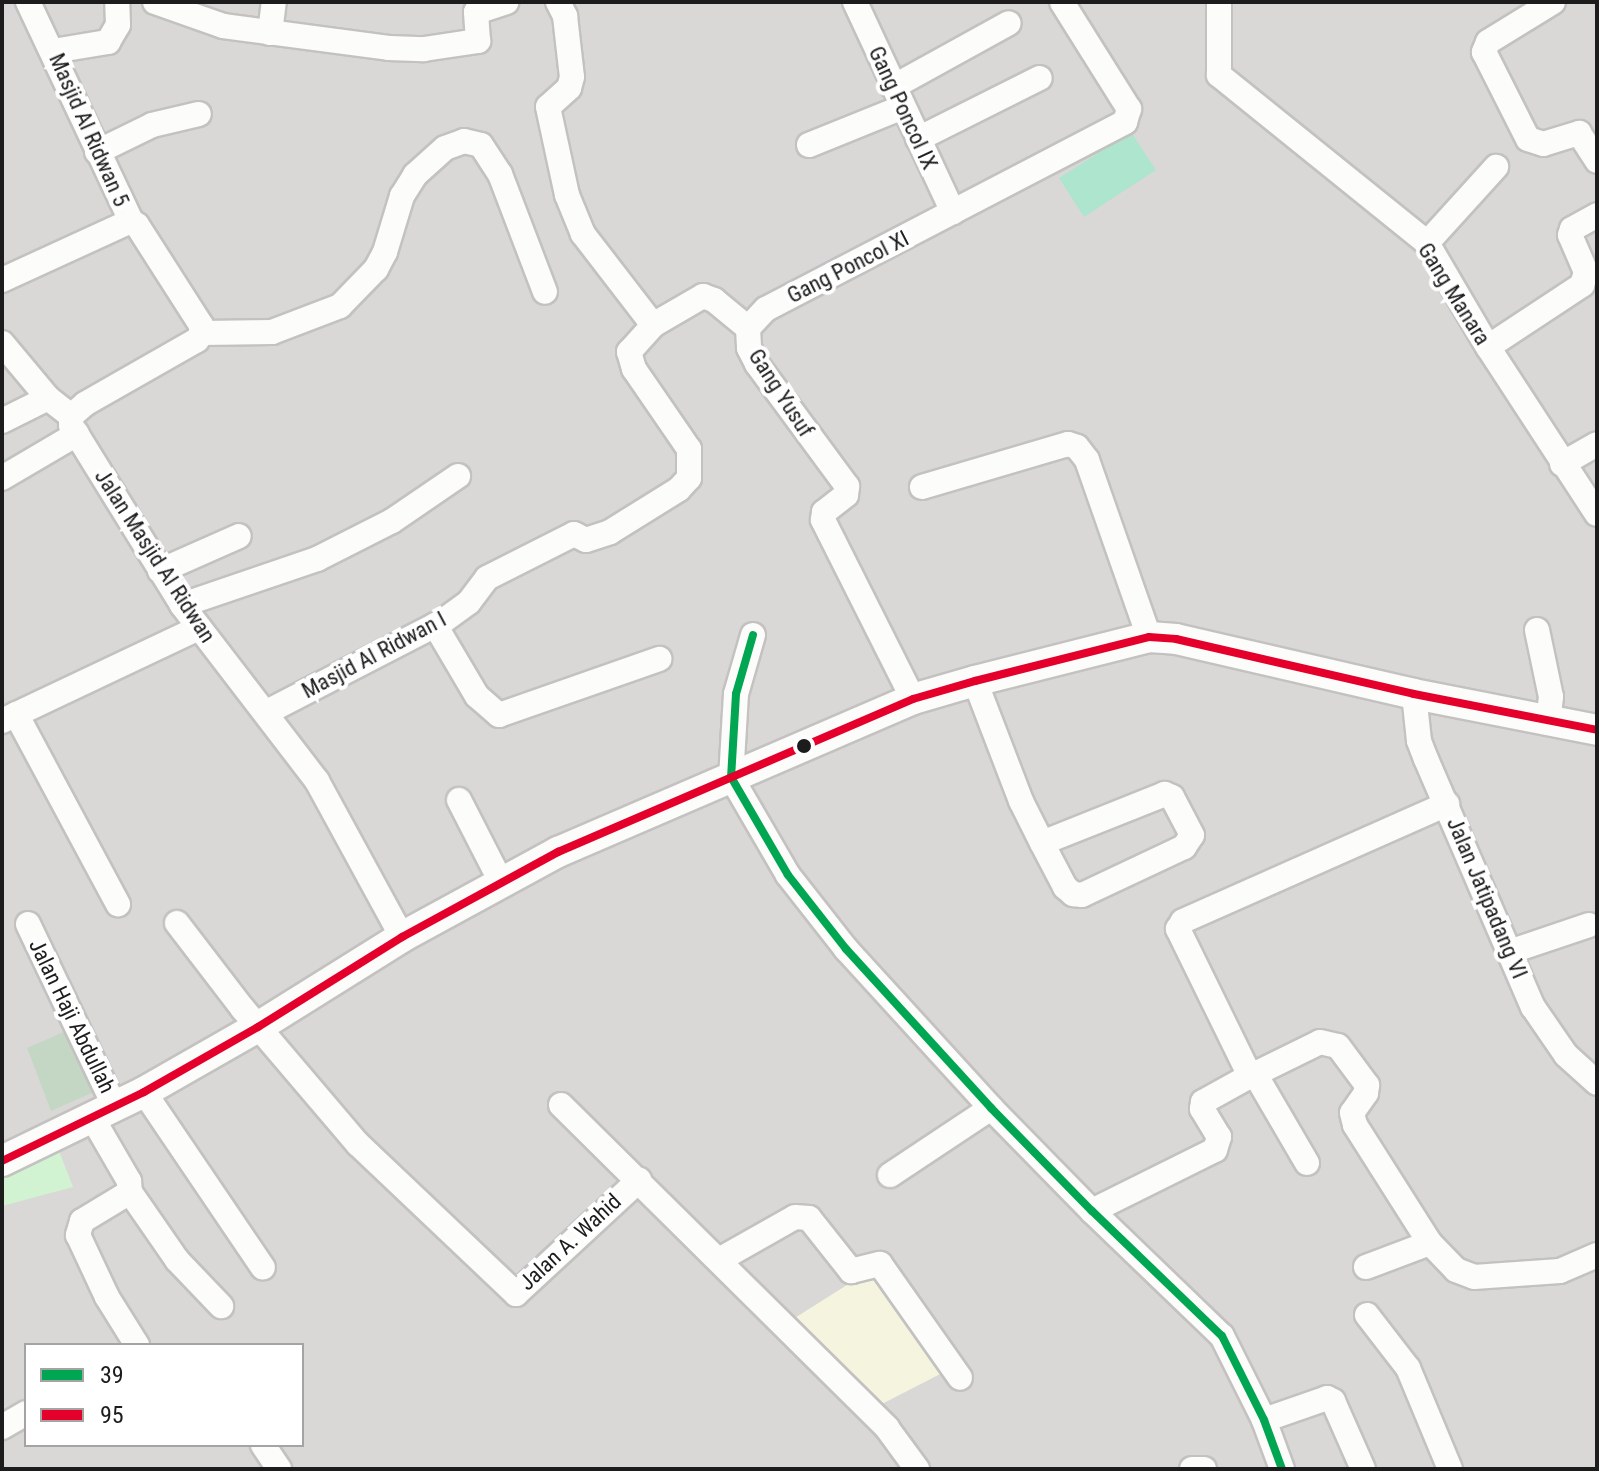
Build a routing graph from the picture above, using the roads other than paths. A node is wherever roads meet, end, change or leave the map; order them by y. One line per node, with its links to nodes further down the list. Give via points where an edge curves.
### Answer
1 (28, 2): 13 (street, Masjid Al Ridwan 5)
2 (117, 2): 13 (street, via 118,25 108,42)
3 (155, 2): 12 (street, via 223,26)
4 (274, 2): 12 (street)
5 (506, 2): 12 (street, via 478,11 478,41 455,46 389,48)
6 (855, 2): 15 (street, Gang Poncol IX)
7 (1062, 2): 22 (street, Gang Poncol XI, via 1129,116 1079,148)
8 (1219, 2): 25 (street, Gang Manara, via 1217,72)
9 (1553, 2): 20 (street, via 1488,42 1484,52 1528,139 1543,144 1579,133)
10 (562, 9): 29 (street, via 571,83 548,107 567,195 583,234)
11 (1009, 23): 15 (street)
12 (270, 33)
13 (51, 45): 19 (street, Masjid Al Ridwan 5)
14 (1040, 78): 17 (street)
15 (898, 97): 17 (street, Gang Poncol IX); 18 (street)
16 (199, 114): 19 (street, via 152,125)
17 (918, 139): 22 (street, Gang Poncol IX)
18 (809, 145)
19 (97, 152): 24 (street, Masjid Al Ridwan 5)
20 (1597, 161)
21 (1496, 167): 25 (street)
22 (953, 212): 28 (street, Gang Poncol XI)
23 (1597, 215): 32 (street, via 1570,235 1586,272 1582,285)
24 (131, 221): 26 (street); 30 (street)
25 (1427, 243): 32 (street, Gang Manara)
26 (2, 280)
27 (545, 292): 30 (street, via 500,174 481,145 464,141 445,148 415,175 376,269 340,306 272,332)
28 (755, 320): 29 (street, Gang Yusuf, via 703,296); 54 (street, Gang Yusuf, via 749,348 757,364 847,486 846,495 824,512 823,520)
29 (653, 325): 46 (street, Masjid Al Ridwan I, via 629,352 634,369 689,449 689,478 610,532 586,540 574,534 487,578 462,608)
30 (202, 333): 35 (street, via 85,404)
31 (2, 343): 33 (street)
32 (1488, 347): 38 (street, Gang Manara)
33 (48, 398): 34 (street); 35 (street)
34 (2, 421)
35 (73, 425): 37 (street); 40 (street); 44 (street, Jalan Masjid Al Ridwan)
36 (1597, 444): 38 (street)
37 (37, 445)
38 (1562, 464): 42 (street, Gang Manara)
39 (458, 476): 45 (street, via 392,521 317,559)
40 (2, 478)
41 (922, 487): 50 (street, via 1074,445 1087,460)
42 (1597, 514)
43 (239, 536): 44 (street)
44 (160, 571): 45 (street, Jalan Masjid Al Ridwan)
45 (182, 605): 47 (street, Jalan Masjid Al Ridwan)
46 (435, 625): 51 (street, via 477,696 499,715); 55 (street, Masjid Al Ridwan I)
47 (199, 628): 55 (street, Jalan Masjid Al Ridwan); 56 (street)
48 (1537, 630): 57 (street, via 1551,697)
49 (753, 635): 59 (street, via 736,694)
50 (1149, 637): 52 (street); 53 (street)
51 (659, 659)
52 (975, 681): 54 (street); 62 (street)
53 (1414, 694): 57 (street); 61 (street, Jalan Jatipadang VI, via 1419,741)
54 (913, 699): 59 (street)
55 (267, 712): 68 (street, Jalan Masjid Al Ridwan, via 333,808)
56 (9, 718): 64 (street)
57 (1548, 723): 58 (street)
58 (1597, 730)
59 (731, 777): 63 (street); 75 (street, via 788,875 817,913)
60 (459, 800): 63 (street)
61 (1447, 804): 69 (street, Jalan Jatipadang VI); 71 (street, via 1180,925 1181,937)
62 (1042, 843): 62 (street, via 1065,887 1082,895 1184,847 1192,835 1172,797 1165,794)
63 (501, 882): 68 (street)
64 (118, 904)
65 (177, 923): 70 (street)
66 (28, 924): 76 (street, Jalan Haji Abdullah)
67 (1589, 925): 69 (street)
68 (402, 937): 70 (street)
69 (1512, 951): 72 (street, Jalan Jatipadang VI, via 1549,1035)
70 (258, 1027): 73 (street); 80 (street, Jalan A. Wahid, via 358,1144 516,1294)
71 (1253, 1075): 78 (street); 82 (street, via 1203,1102 1219,1137 1215,1150); 83 (street, via 1320,1042 1338,1046 1367,1085 1352,1113 1355,1125)
72 (1597, 1083)
73 (144, 1092): 76 (street); 87 (street)
74 (561, 1105): 80 (street)
75 (991, 1108): 79 (street); 82 (street)
76 (104, 1113): 77 (street); 81 (street, Jalan Haji Abdullah)
77 (2, 1161)
78 (1307, 1163)
79 (890, 1175)
80 (639, 1180): 85 (street, Jalan A. Wahid)
81 (130, 1192): 88 (street, Jalan Haji Abdullah, via 177,1260); 90 (street, via 82,1221 78,1235)
82 (1092, 1211): 93 (street, via 1222,1336)
83 (1430, 1243): 84 (street, via 1456,1270 1474,1277 1560,1271); 86 (street)
84 (1597, 1255)
85 (719, 1260): 91 (street, via 795,1217 809,1218 851,1271 880,1264); 97 (street, Jalan A. Wahid, via 887,1428)
86 (1366, 1267)
87 (263, 1268)
88 (221, 1306)
89 (1367, 1315): 102 (street, via 1408,1368)
90 (136, 1343)
91 (960, 1378)
92 (24, 1414): 94 (street)
93 (1264, 1420): 100 (street); 101 (street, via 1327,1398)
94 (2, 1427)
95 (264, 1447): 96 (street)
96 (279, 1469)
97 (917, 1469)
98 (1192, 1469): 99 (street)
99 (1204, 1469)
100 (1282, 1469)
101 (1363, 1469)
102 (1450, 1469)

